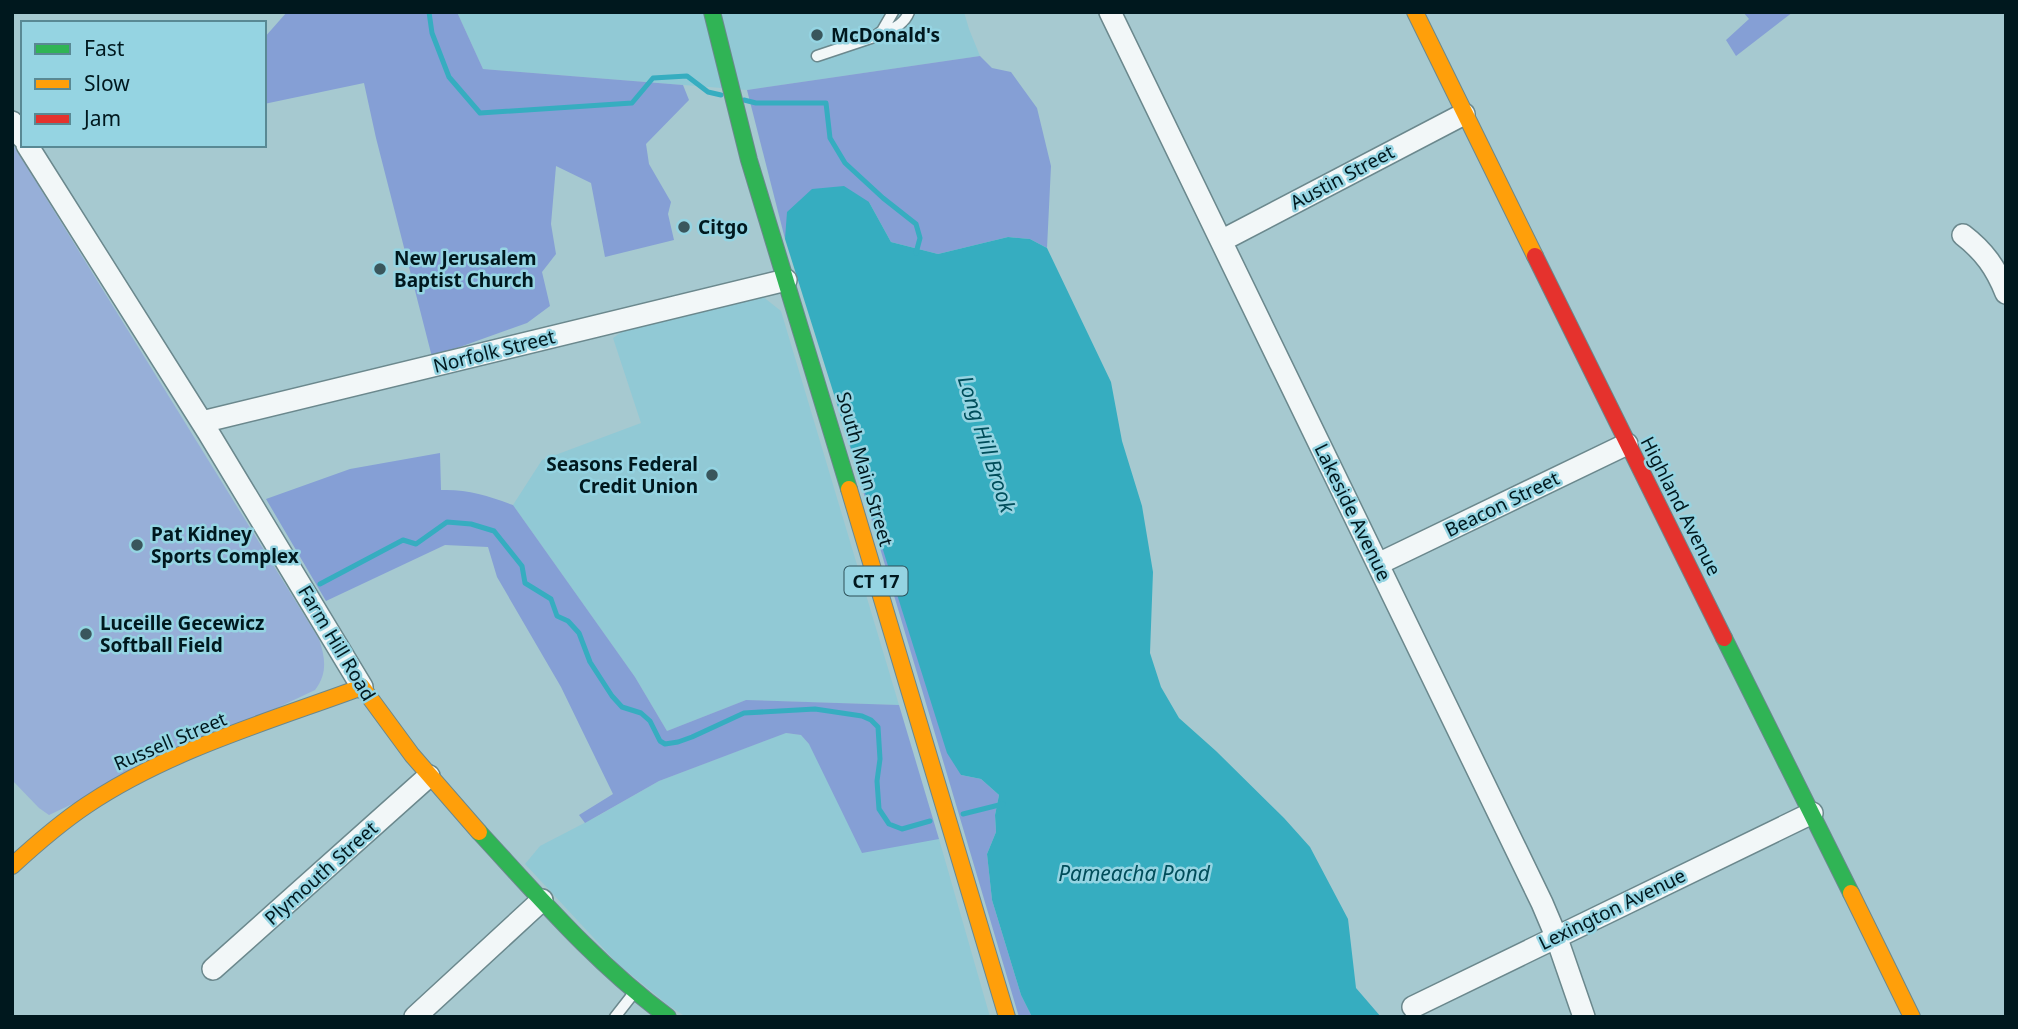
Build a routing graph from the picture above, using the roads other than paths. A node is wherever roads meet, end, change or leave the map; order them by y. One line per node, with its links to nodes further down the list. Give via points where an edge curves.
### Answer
1 (712, 12): 12 (main road, South Main Street / CT 17, via 744,146)
2 (893, 12): 6 (lane)
3 (909, 12): 6 (lane, via 896,27)
4 (1110, 12): 11 (street, Lakeside Avenue)
5 (1415, 12): 8 (main road, Highland Avenue)
6 (874, 37): 7 (lane)
7 (817, 56)
8 (1464, 114): 11 (street, Austin Street); 15 (main road, Highland Avenue)
9 (28, 147): 14 (street, Farm Hill Road)
10 (1963, 235): 13 (street, via 1990,261)
11 (1221, 241): 16 (street, Lakeside Avenue)
12 (786, 280): 14 (street, Norfolk Street); 29 (main road, South Main Street / CT 17)
13 (2006, 293)
14 (202, 422): 17 (street, Farm Hill Road)
15 (1627, 444): 16 (street, Beacon Street); 19 (main road, Highland Avenue)
16 (1378, 564): 22 (street, Lakeside Avenue)
17 (362, 687): 18 (main road, Farm Hill Road); 20 (main road, Russell Street, via 126,781 65,819)
18 (429, 776): 21 (main road, Farm Hill Road); 23 (street, Plymouth Street)
19 (1812, 813): 22 (street, Lexington Avenue); 31 (main road, Highland Avenue)
20 (12, 866)
21 (542, 900): 24 (main road, Farm Hill Road); 26 (street)
22 (1556, 936): 25 (street, Lexington Avenue); 30 (street, Lakeside Avenue)
23 (213, 969)
24 (635, 992): 27 (lane); 28 (main road, Farm Hill Road)
25 (1413, 1007)
26 (415, 1017)
27 (615, 1017)
28 (668, 1017)
29 (1007, 1017)
30 (1584, 1017)
31 (1912, 1017)

